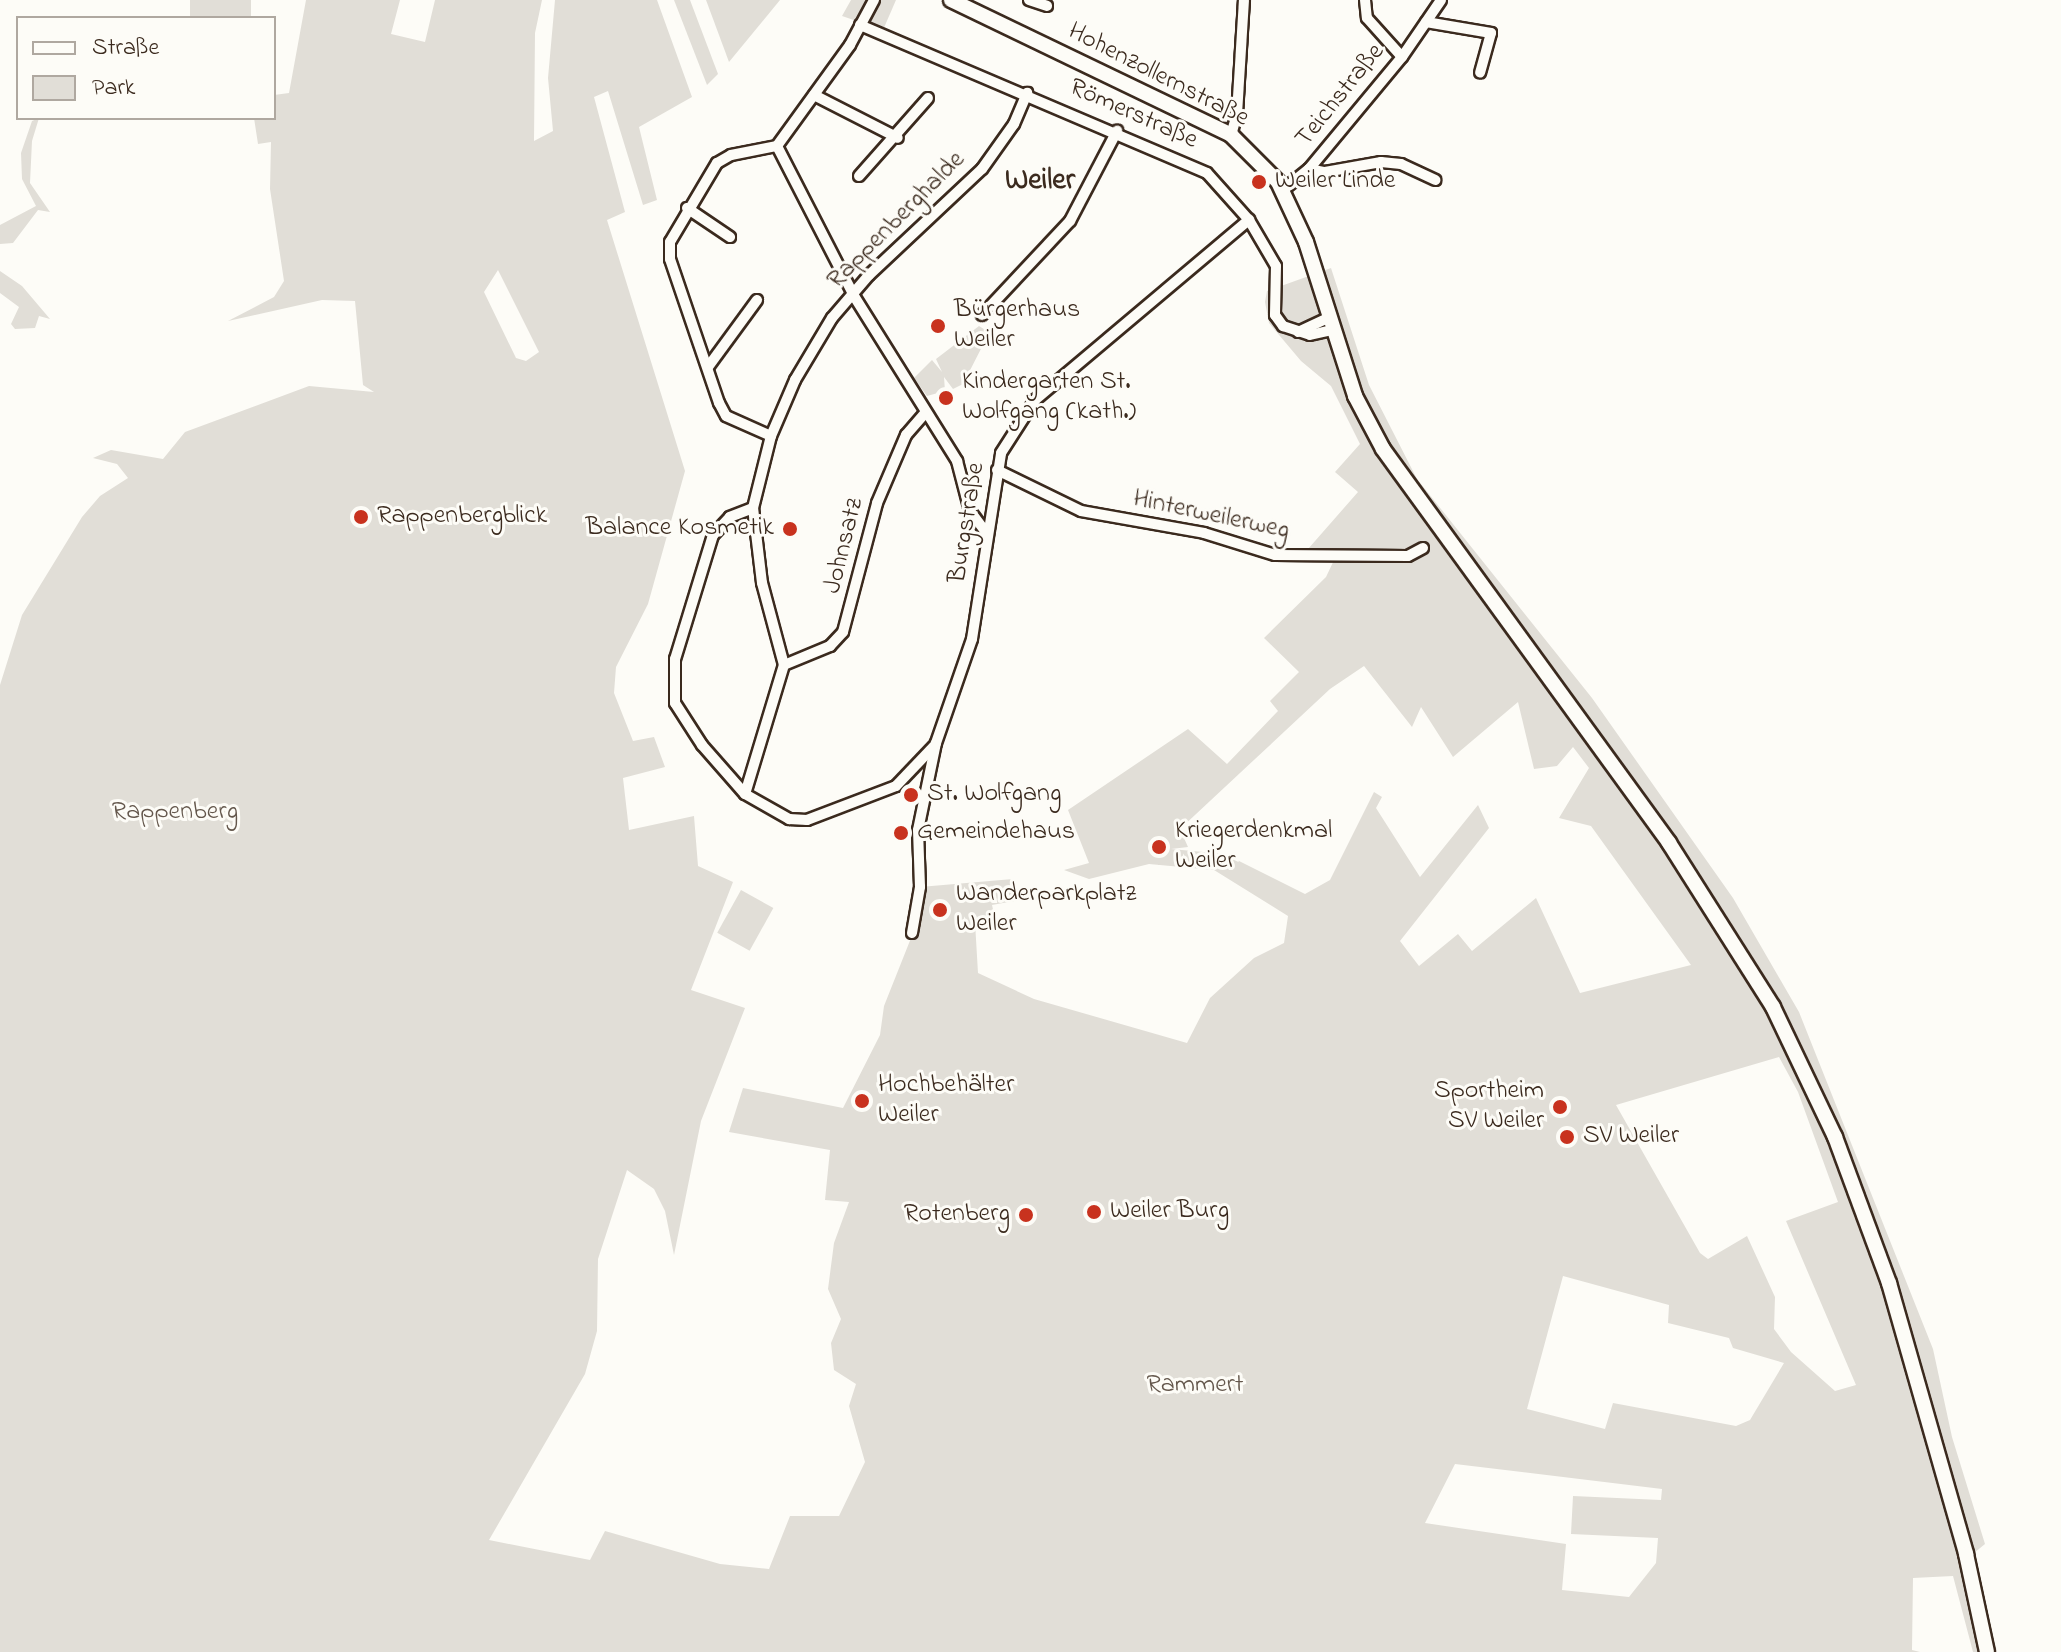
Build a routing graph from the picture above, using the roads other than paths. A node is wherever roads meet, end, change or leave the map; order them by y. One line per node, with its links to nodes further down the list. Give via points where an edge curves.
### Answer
1 (874, 0): 9 (street)
2 (951, 0): 16 (main road, Hohenzollernstraße)
3 (1029, 0): 7 (street)
4 (1244, 0): 16 (street)
5 (1365, 0): 10 (street, via 1367,18)
6 (1441, 0): 8 (street, Teichstraße)
7 (1047, 6)
8 (1426, 22): 10 (street, Teichstraße); 11 (street, via 1491,33)
9 (860, 25): 12 (street, Römerstraße); 13 (street)
10 (1402, 57): 19 (street, Teichstraße)
11 (1480, 73)
12 (1027, 93): 15 (street, Römerstraße); 26 (street, Rappenberghalde, via 1014,124 982,169)
13 (814, 95): 17 (street); 18 (street)
14 (928, 98): 17 (street)
15 (1117, 131): 24 (street, Römerstraße, via 1207,173); 28 (street, via 1070,221)
16 (1231, 135): 22 (main road, Hohenzollernstraße, via 1257,156)
17 (898, 138): 20 (street)
18 (777, 146): 23 (street, via 717,163); 26 (street)
19 (1309, 169): 21 (street, via 1325,172 1381,162 1401,164); 22 (street, Teichstraße)
20 (859, 176)
21 (1436, 180)
22 (1283, 190): 29 (main road, Hohenzollernstraße, via 1311,255)
23 (687, 208): 25 (street); 30 (street, via 674,227 670,259)
24 (1249, 220): 29 (street, Römerstraße, via 1276,266 1275,315 1283,326 1298,332); 33 (street, Burgstraße, via 1035,400 1015,425)
25 (730, 237)
26 (854, 296): 31 (street); 32 (street, Rappenberghalde, via 832,318 795,380)
27 (757, 300): 30 (street)
28 (982, 315)
29 (1330, 324): 41 (main road, Hohenzollernstraße, via 1355,396 1405,486 1669,843 1773,1007 1835,1137 1889,1283 1966,1554)
30 (708, 367): 32 (street, via 726,416)
31 (925, 413): 35 (street, via 957,461 970,511); 37 (street, Johnsatz, via 906,435 877,503 843,632 830,646)
32 (771, 436): 34 (street, Rappenberghalde)
33 (997, 470): 35 (street, Burgstraße); 36 (street, Hinterweilerweg, via 1081,511 1204,533 1275,555 1408,556)
34 (753, 508): 37 (street, Rappenberghalde, via 762,583); 39 (street, via 730,517 713,535 672,680 675,703 702,745)
35 (985, 531): 38 (street, Burgstraße, via 972,639)
36 (1423, 548)
37 (784, 665): 39 (street)
38 (936, 743): 39 (street, via 896,786 827,816 789,819); 40 (street, Burgstraße, via 918,830 920,887)
39 (745, 794)
40 (912, 933)
41 (1987, 1652)

